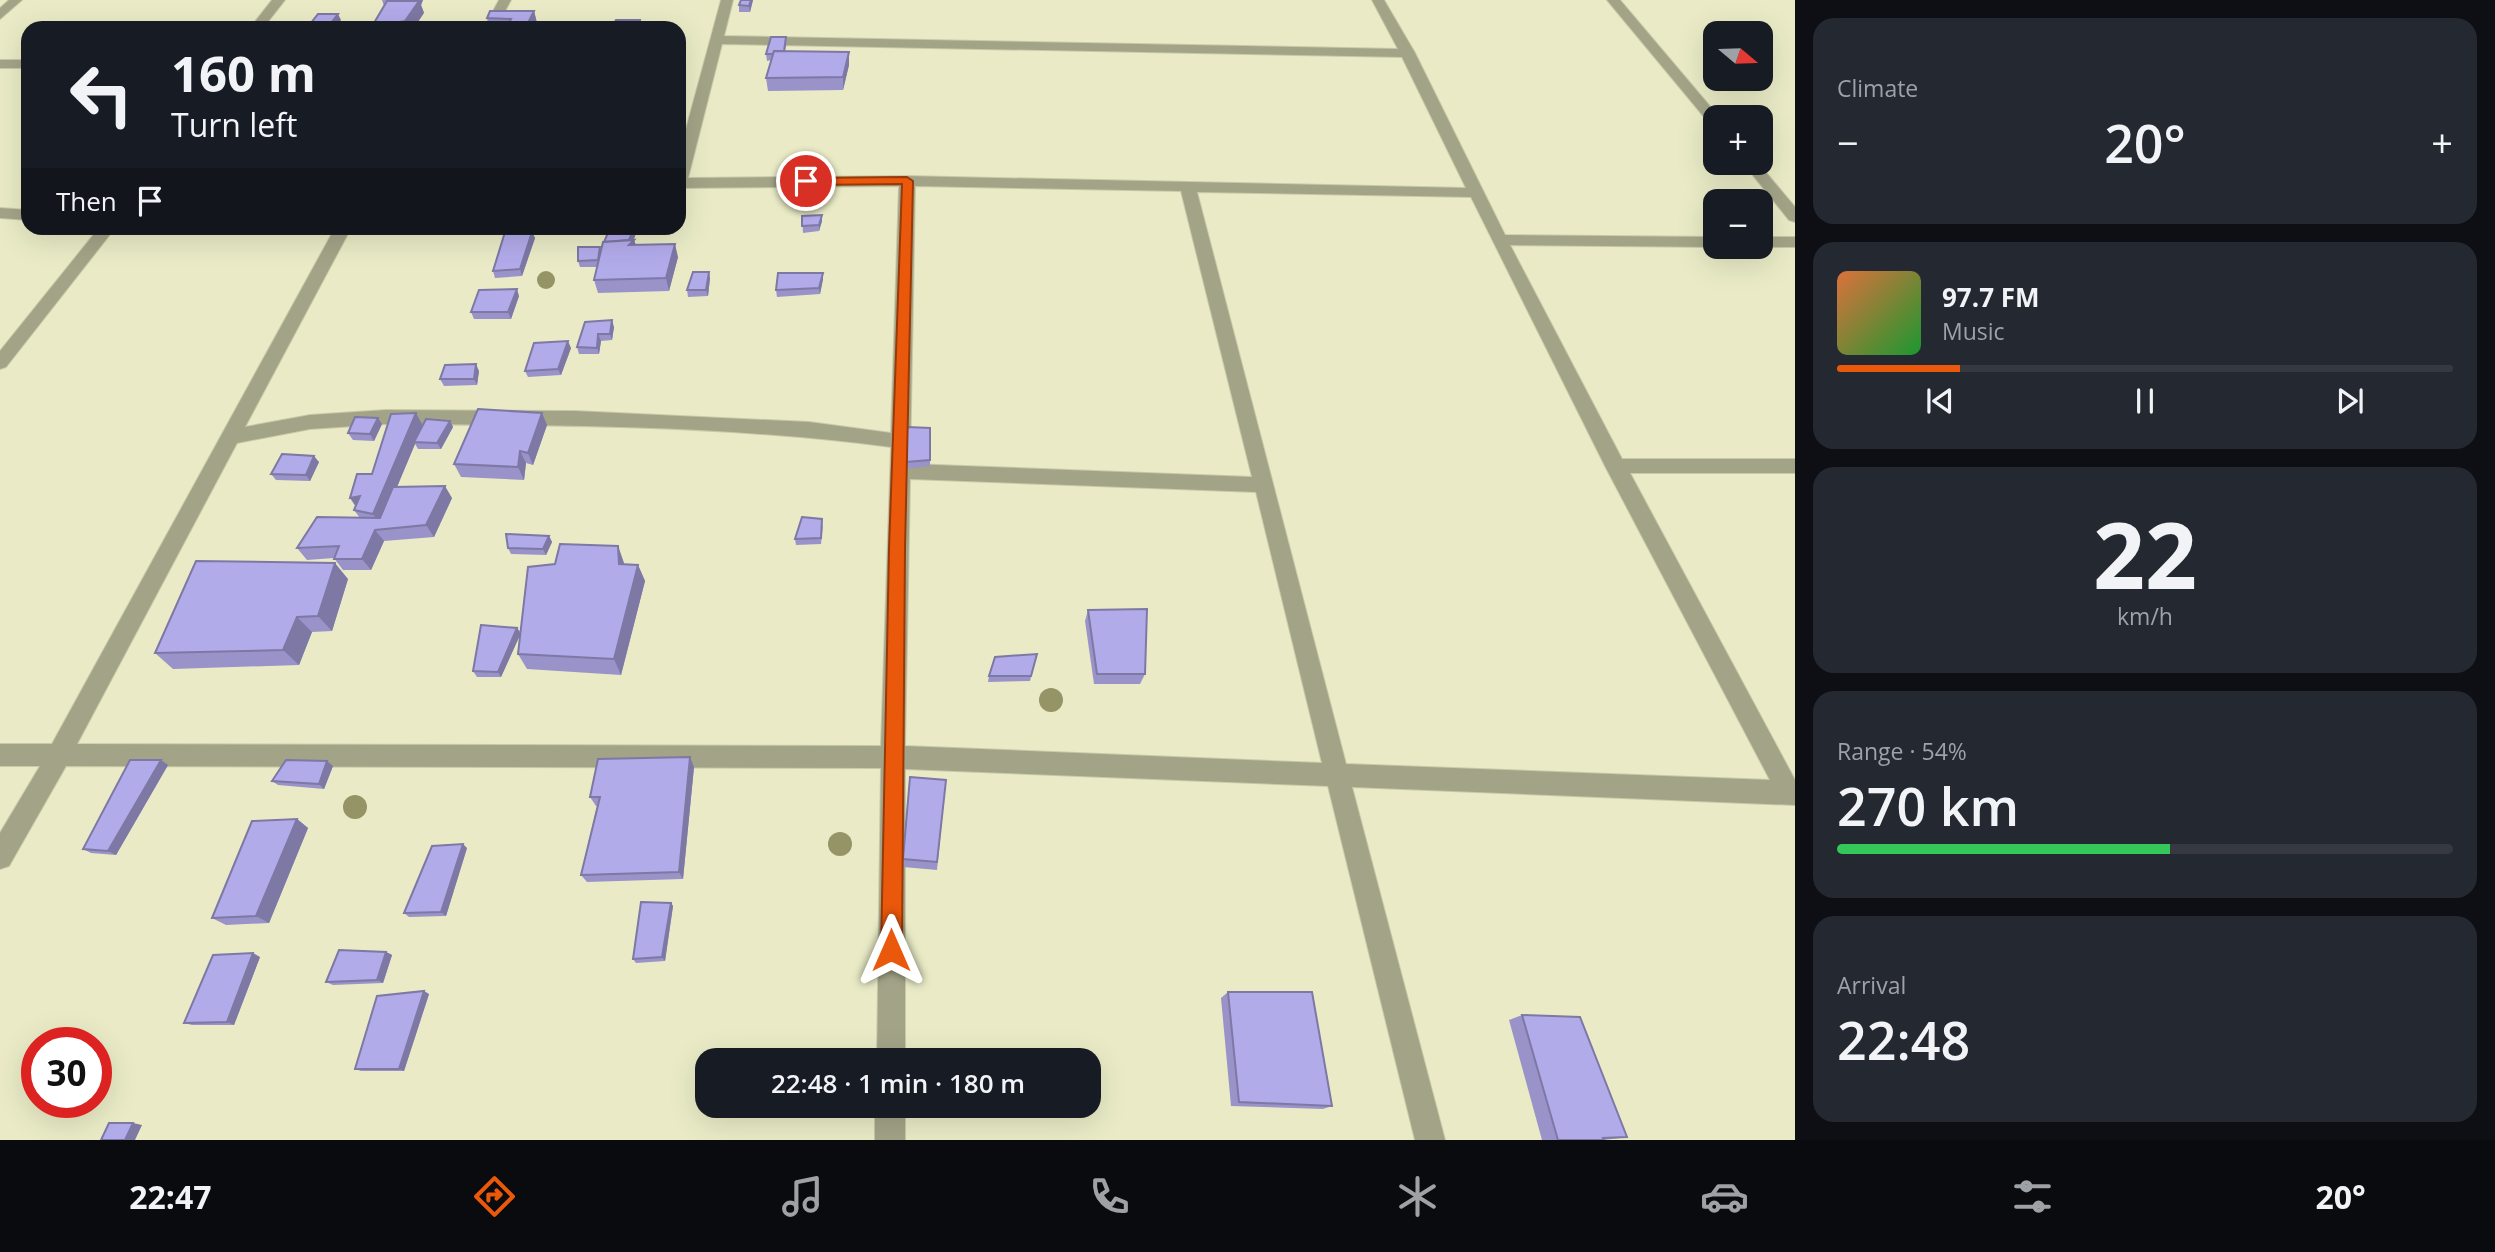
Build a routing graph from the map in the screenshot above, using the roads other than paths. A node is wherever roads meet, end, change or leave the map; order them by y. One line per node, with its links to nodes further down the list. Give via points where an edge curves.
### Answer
1 (16, 0): 7 (street)
2 (279, 0): 8 (street)
3 (505, 0): 9 (street)
4 (727, 0): 10 (street)
5 (1378, 0): 11 (street)
6 (1613, 0): 14 (street)
7 (0, 15)
8 (262, 21)
9 (494, 21)
10 (718, 40): 11 (street); 15 (street)
11 (1408, 53): 20 (street)
12 (0, 64): 13 (street)
13 (21, 64)
14 (1703, 107)
15 (686, 157)
16 (1760, 175): 23 (street)
17 (907, 181): 18 (street); 19 (street); 32 (street)
18 (686, 183)
19 (1188, 187): 20 (street); 36 (street)
20 (1476, 193): 26 (street)
21 (0, 213): 22 (street)
22 (21, 214)
23 (1795, 217)
24 (101, 235): 30 (street)
25 (339, 235): 31 (street)
26 (1499, 240): 27 (street); 33 (street)
27 (1703, 242)
28 (1773, 242): 29 (street)
29 (1795, 242)
30 (0, 363)
31 (231, 437): 32 (street, via 310,422 386,417 575,418 809,429); 38 (street)
32 (900, 441): 35 (street)
33 (1615, 466): 34 (street); 41 (street)
34 (1795, 466)
35 (899, 471): 36 (street); 39 (street)
36 (1265, 485): 40 (street)
37 (0, 755): 38 (street)
38 (58, 757): 39 (street); 42 (street)
39 (893, 757): 40 (street); 43 (street)
40 (1338, 776): 41 (street); 46 (street)
41 (1792, 793)
42 (0, 857)
43 (891, 1048)
44 (890, 1118): 45 (street)
45 (890, 1140)
46 (1430, 1140)

